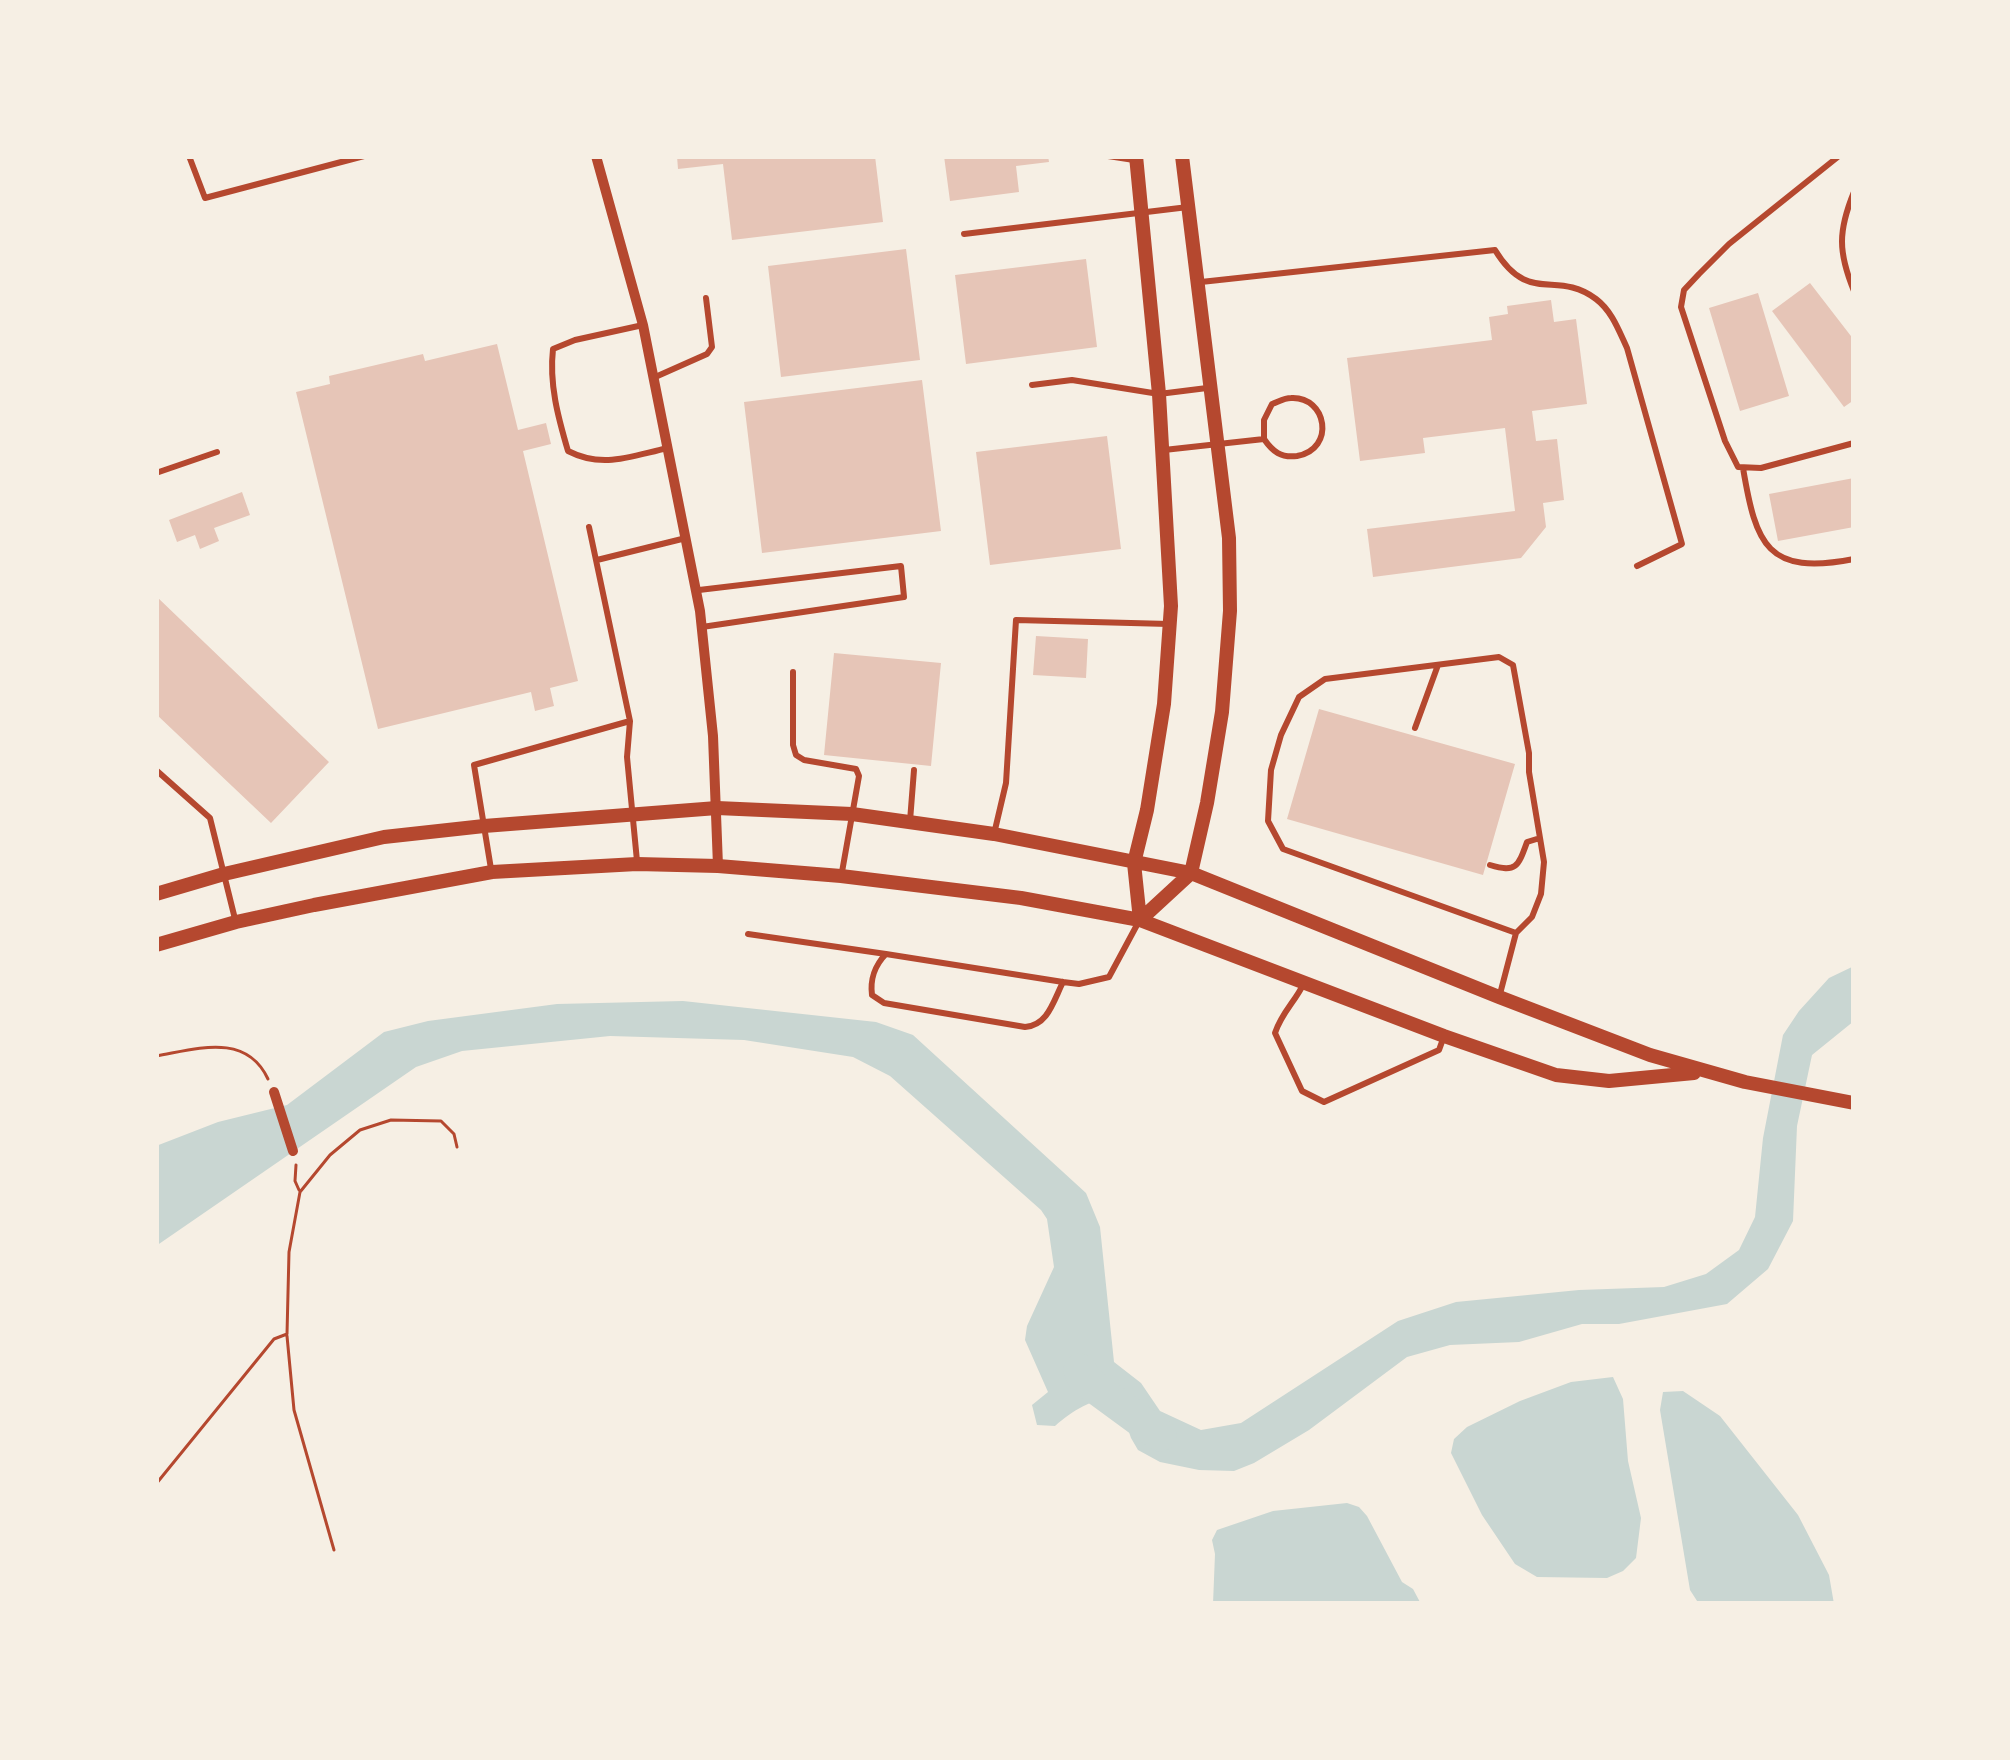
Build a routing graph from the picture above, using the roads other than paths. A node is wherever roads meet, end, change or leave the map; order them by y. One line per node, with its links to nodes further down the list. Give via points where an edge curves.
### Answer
1 (189, 156): 2 (lane, via 205,198)
2 (364, 156)
3 (596, 156): 15 (street)
4 (1108, 156): 7 (lane)
5 (1182, 156): 9 (street)
6 (1839, 156): 26 (lane, via 1684,290 1692,344 1725,441)
7 (1136, 158): 10 (street)
8 (1854, 192): 13 (lane, via 1840,237)
9 (1187, 208): 10 (lane); 12 (street)
10 (1140, 213): 11 (lane); 19 (street)
11 (964, 234)
12 (1197, 283): 18 (street); 32 (lane, via 1495,250 1523,280 1599,300 1632,362 1682,544)
13 (1854, 291)
14 (706, 298): 16 (lane, via 712,347)
15 (643, 325): 16 (street); 23 (lane, via 553,349 558,420 568,451 585,460)
16 (653, 378): 23 (street)
17 (1032, 385): 19 (lane, via 1072,380)
18 (1210, 387): 19 (lane); 22 (street)
19 (1160, 394): 24 (street)
20 (1264, 439): 20 (lane, via 1288,457 1317,446 1324,430 1310,402 1292,398 1272,404); 22 (lane)
21 (1854, 443): 26 (lane)
22 (1216, 444): 24 (lane); 54 (street, via 1230,611 1222,712)
23 (668, 448): 29 (street)
24 (1164, 450): 34 (street)
25 (217, 452): 27 (lane)
26 (1743, 468): 31 (lane, via 1750,514 1767,549 1796,564)
27 (156, 473)
28 (590, 527): 30 (lane)
29 (686, 538): 30 (lane); 33 (street)
30 (597, 560): 38 (lane)
31 (1854, 560)
32 (1637, 566)
33 (696, 590): 35 (street); 35 (lane, via 901,566 904,597)
34 (1169, 624): 47 (lane, via 1016,620 1006,783); 49 (street, via 1164,704)
35 (702, 627): 42 (street)
36 (1438, 665): 39 (lane); 48 (lane, via 1499,657 1513,664); 60 (lane, via 1325,679 1299,697 1271,770 1268,821 1283,848)
37 (793, 672): 44 (lane, via 796,754 856,769)
38 (630, 721): 43 (lane); 46 (lane, via 474,765)
39 (1415, 728)
40 (156, 770): 55 (lane, via 210,818)
41 (914, 770): 45 (lane)
42 (717, 808): 43 (street); 44 (street); 52 (street)
43 (632, 814): 46 (street); 50 (lane)
44 (852, 814): 45 (street); 56 (lane)
45 (909, 823): 47 (street)
46 (484, 826): 53 (lane); 55 (street, via 384,837)
47 (994, 834): 49 (street)
48 (1540, 838): 51 (lane, via 1527,842 1514,867); 60 (lane, via 1541,894)
49 (1134, 863): 54 (street); 58 (street)
50 (637, 864): 52 (street); 53 (street)
51 (1490, 865)
52 (718, 866): 56 (street)
53 (492, 872): 59 (street)
54 (1191, 873): 58 (street); 66 (street)
55 (224, 874): 57 (street); 59 (lane)
56 (841, 876): 58 (street)
57 (156, 894)
58 (1140, 920): 64 (lane, via 1108,977); 65 (street)
59 (236, 922): 62 (street)
60 (1516, 933): 66 (lane)
61 (748, 934): 63 (lane)
62 (156, 945)
63 (886, 954): 64 (lane); 64 (lane, via 871,986 884,1004 1024,1027 1045,1019)
64 (1063, 982)
65 (1304, 983): 67 (street); 67 (lane, via 1275,1033 1302,1091 1324,1102 1439,1050)
66 (1499, 997): 68 (street)
67 (1444, 1036): 68 (street, via 1556,1075 1609,1081)
68 (1705, 1072): 70 (street)
69 (274, 1092): 71 (street)
70 (1851, 1103)
71 (293, 1151)

